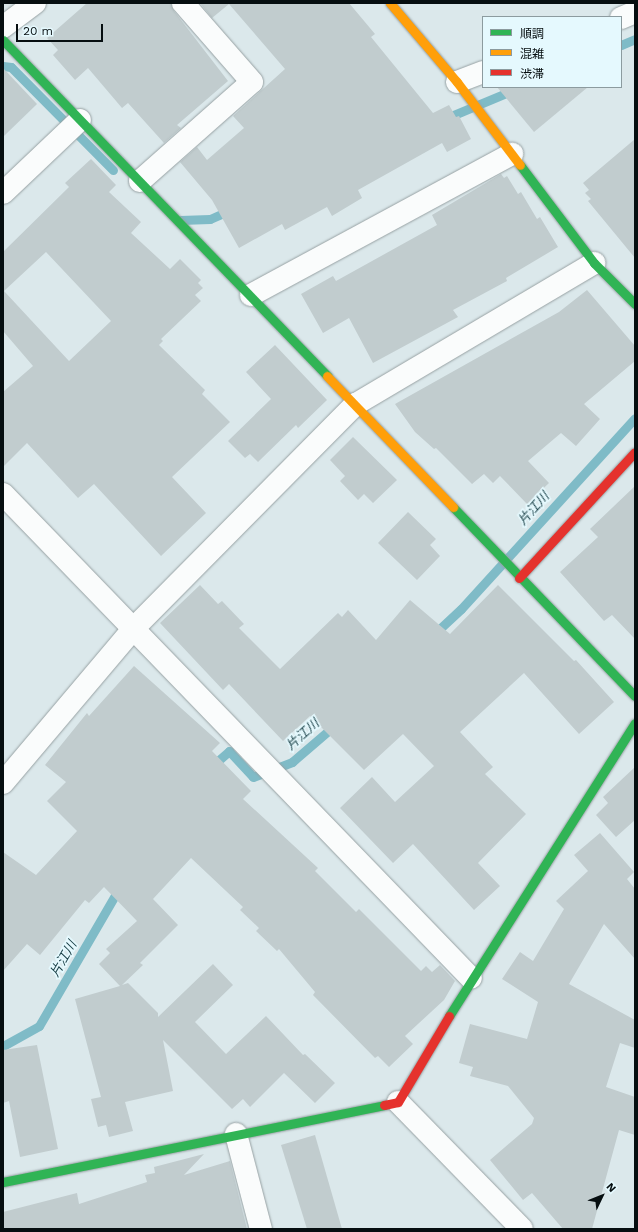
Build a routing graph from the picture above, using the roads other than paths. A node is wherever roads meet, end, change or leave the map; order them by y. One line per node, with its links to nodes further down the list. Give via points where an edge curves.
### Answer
1 (35, 3): 6 (street)
2 (183, 3): 12 (street, via 252,82)
3 (390, 3): 9 (street)
4 (635, 12): 5 (street)
5 (622, 18)
6 (3, 27)
7 (3, 40): 10 (street)
8 (482, 73): 9 (street)
9 (463, 89): 11 (street)
10 (80, 120): 12 (street); 13 (street)
11 (512, 154): 14 (street); 15 (street)
12 (140, 181): 15 (street)
13 (3, 193)
14 (594, 263): 16 (street); 17 (street)
15 (250, 295): 17 (street)
16 (635, 304)
17 (356, 404): 20 (street); 21 (street)
18 (635, 452): 20 (street)
19 (3, 494): 21 (street)
20 (519, 578): 22 (street)
21 (133, 630): 24 (street); 25 (street)
22 (635, 696)
23 (635, 723): 25 (street)
24 (3, 783)
25 (471, 978): 26 (street)
26 (398, 1102): 27 (street); 30 (street)
27 (236, 1134): 28 (street); 29 (street)
28 (3, 1182)
29 (261, 1229)
30 (522, 1229)

